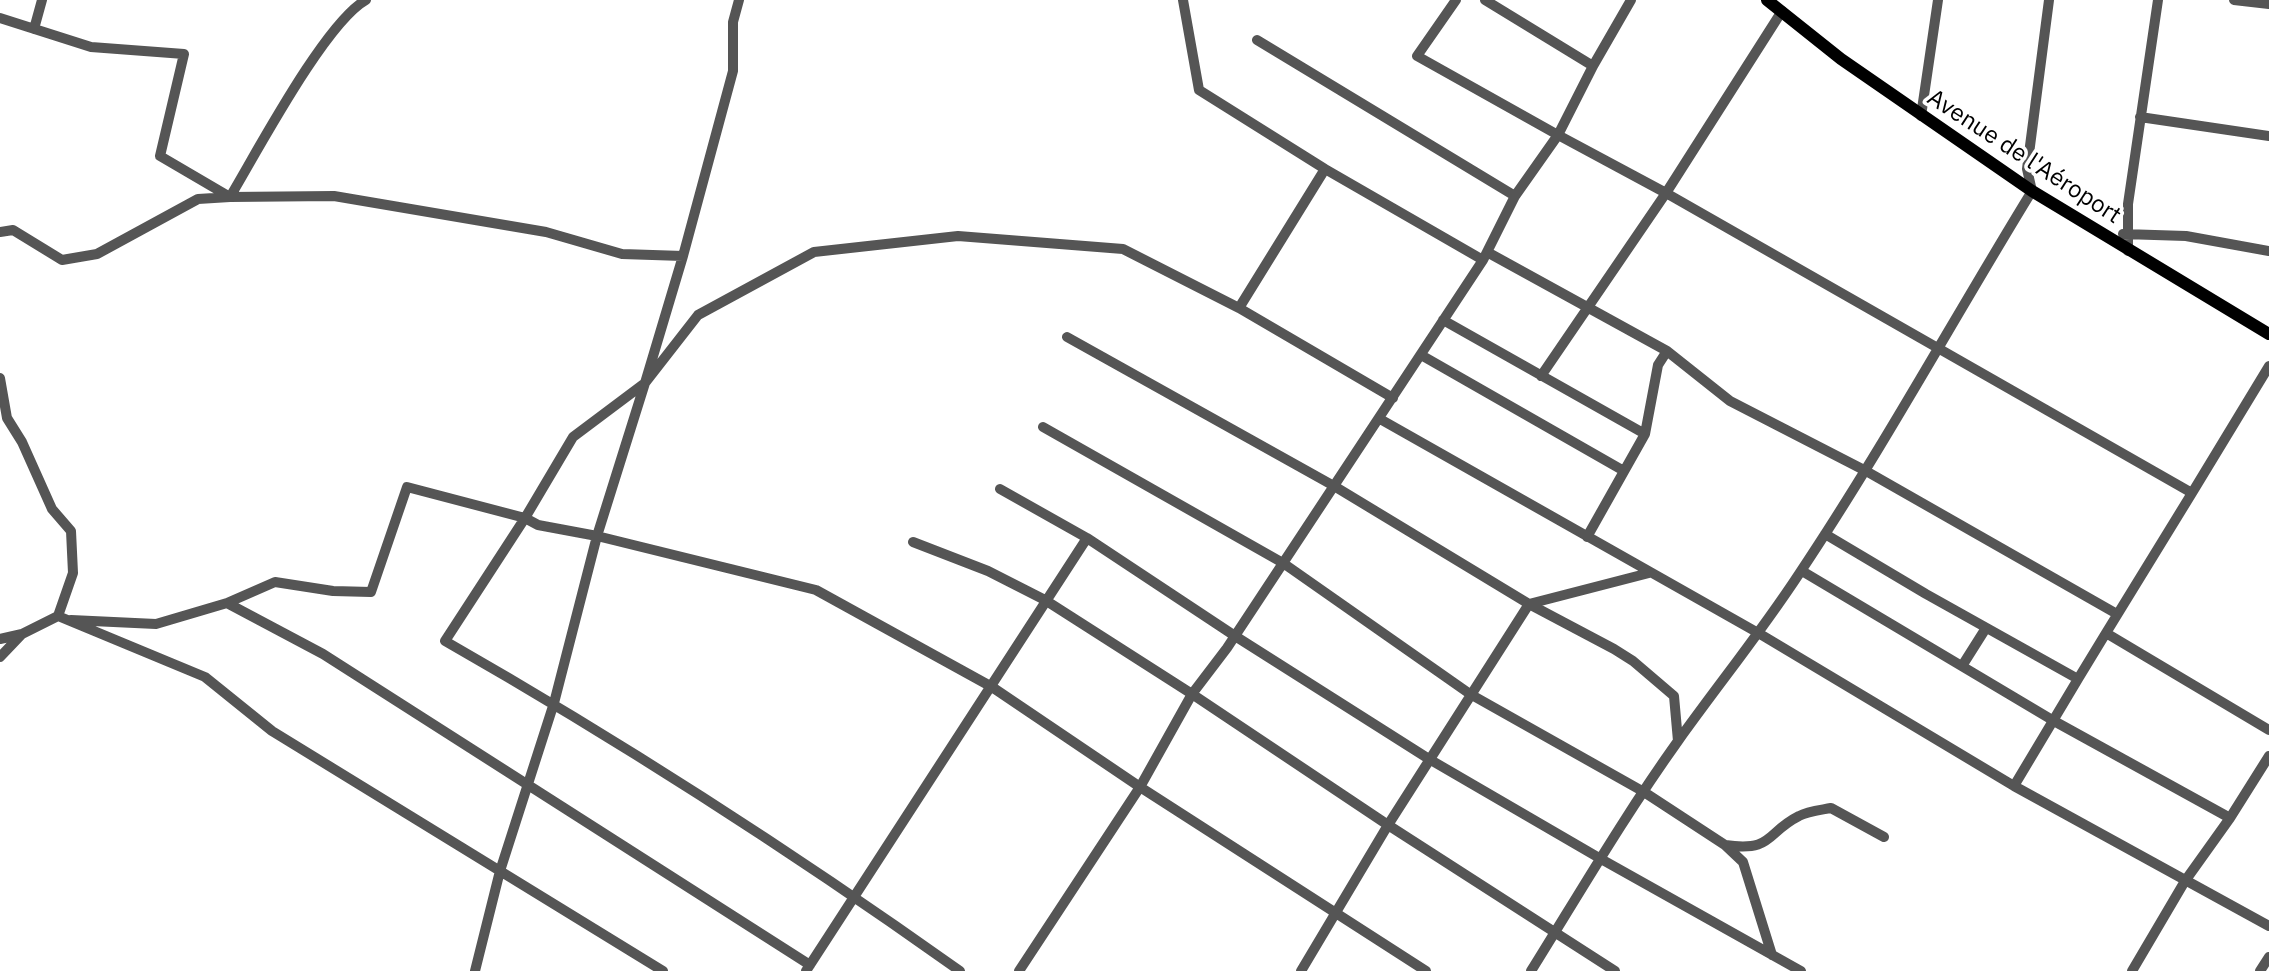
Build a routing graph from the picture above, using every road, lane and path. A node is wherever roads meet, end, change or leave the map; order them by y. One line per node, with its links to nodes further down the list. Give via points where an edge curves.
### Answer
1 (42, 0): 16 (street)
2 (366, 0): 27 (street, via 353,7 317,53)
3 (739, 0): 33 (street, via 733,22 733,71)
4 (1183, 0): 23 (street, via 1199,90)
5 (1456, 0): 21 (street, via 1417,56)
6 (1485, 0): 18 (street)
7 (1631, 0): 18 (street)
8 (1767, 0): 14 (main road, Avenue de l'Aéroport)
9 (1938, 0): 19 (street)
10 (2049, 0): 24 (street, via 2027,169)
11 (2158, 0): 20 (street)
12 (2234, 0): 13 (street)
13 (2269, 4)
14 (1782, 11): 19 (main road, Avenue de l'Aéroport); 25 (street)
15 (0, 18): 16 (street)
16 (34, 29): 27 (street, via 91,47 184,54 160,156)
17 (1257, 40): 26 (street)
18 (1593, 66): 21 (street)
19 (1921, 116): 24 (main road, Avenue de l'Aéroport)
20 (2140, 117): 22 (street); 29 (street)
21 (1558, 135): 25 (street); 26 (street)
22 (2269, 136)
23 (1325, 169): 34 (street); 36 (street)
24 (2032, 191): 30 (main road, Avenue de l'Aéroport); 40 (street)
25 (1666, 193): 35 (street); 40 (street)
26 (1515, 196): 34 (street)
27 (230, 197): 28 (street, via 198,199 97,254 62,260 13,230); 33 (street, via 334,196 546,232 622,254)
28 (0, 232)
29 (2127, 233): 30 (street); 31 (street); 32 (street, via 2186,236)
30 (2110, 238): 31 (main road, Avenue de l'Aéroport)
31 (2128, 251): 38 (main road, Avenue de l'Aéroport)
32 (2269, 251)
33 (683, 256): 46 (street)
34 (1485, 256): 35 (street); 37 (street)
35 (1587, 306): 41 (street); 44 (street)
36 (1239, 308): 46 (street, via 1123,249 958,236 814,252 698,315); 47 (street)
37 (1443, 320): 42 (street); 44 (street)
38 (2269, 334)
39 (1067, 337): 53 (street)
40 (1937, 347): 52 (street); 55 (street)
41 (1667, 351): 50 (street, via 1658,365); 52 (street, via 1730,401)
42 (1421, 355): 47 (street); 51 (street)
43 (2269, 366): 55 (street)
44 (1541, 376): 50 (street)
45 (0, 378): 69 (street, via 7,418 52,509 71,531 73,573)
46 (645, 383): 56 (street, via 573,437); 58 (street)
47 (1393, 398): 48 (street)
48 (1380, 419): 53 (street); 59 (street)
49 (1043, 427): 62 (street)
50 (1645, 434): 51 (street)
51 (1624, 471): 59 (street)
52 (1866, 471): 57 (street); 68 (street)
53 (1334, 486): 62 (street); 67 (street)
54 (1000, 489): 60 (street)
55 (2192, 493): 68 (street)
56 (525, 518): 58 (street); 66 (street, via 407,487 371,592 275,582); 83 (street, via 445,641)
57 (1825, 534): 63 (street); 71 (street)
58 (597, 536): 80 (street, via 816,590); 83 (street)
59 (1587, 537): 64 (street)
60 (1087, 538): 65 (street); 75 (street)
61 (913, 542): 65 (street)
62 (1283, 563): 75 (street); 82 (street)
63 (1802, 571): 74 (street); 78 (street)
64 (1649, 573): 67 (street); 74 (street)
65 (1045, 600): 80 (street); 81 (street)
66 (227, 603): 70 (street, via 156,624); 89 (street, via 323,654)
67 (1529, 604): 82 (street); 86 (street, via 1633,661 1674,696)
68 (2117, 614): 72 (street)
69 (58, 616): 70 (street); 73 (street)
70 (71, 620): 98 (street, via 205,677 272,731)
71 (1986, 628): 78 (street); 79 (street)
72 (2106, 633): 79 (street); 85 (street)
73 (22, 634): 76 (street); 77 (street)
74 (1760, 634): 86 (street); 90 (street)
75 (1235, 636): 81 (street); 88 (street)
76 (0, 639)
77 (0, 657)
78 (1962, 666): 84 (street)
79 (2078, 679): 84 (street)
80 (992, 687): 91 (street); 100 (street)
81 (1192, 694): 91 (street); 94 (street)
82 (1470, 694): 88 (street); 92 (street)
83 (554, 703): 89 (street); 100 (street)
84 (2054, 721): 90 (street); 93 (street)
85 (2269, 730)
86 (1678, 741): 92 (street)
87 (2269, 756): 93 (street)
88 (1429, 759): 94 (street); 97 (street)
89 (527, 785): 98 (street); 106 (street)
90 (2014, 786): 99 (street)
91 (1140, 787): 101 (street); 110 (street)
92 (1644, 792): 96 (street); 97 (street)
93 (2230, 818): 99 (street)
94 (1388, 825): 101 (street); 103 (street)
95 (1884, 837): 96 (street, via 1831,808 1800,815 1768,841 1748,848)
96 (1725, 845): 104 (street, via 1743,862)
97 (1601, 859): 103 (street); 104 (street)
98 (500, 871): 107 (street); 108 (street)
99 (2185, 881): 102 (street); 116 (street)
100 (855, 896): 106 (street); 109 (street)
101 (1336, 912): 111 (street); 112 (street)
102 (2269, 926)
103 (1555, 932): 113 (street); 114 (street)
104 (1772, 955): 115 (street)
105 (2269, 957): 117 (street)
106 (808, 968)
107 (475, 971)
108 (663, 971)
109 (960, 971)
110 (1019, 971)
111 (1301, 971)
112 (1426, 971)
113 (1531, 971)
114 (1615, 971)
115 (1801, 971)
116 (2132, 971)
117 (2260, 971)

